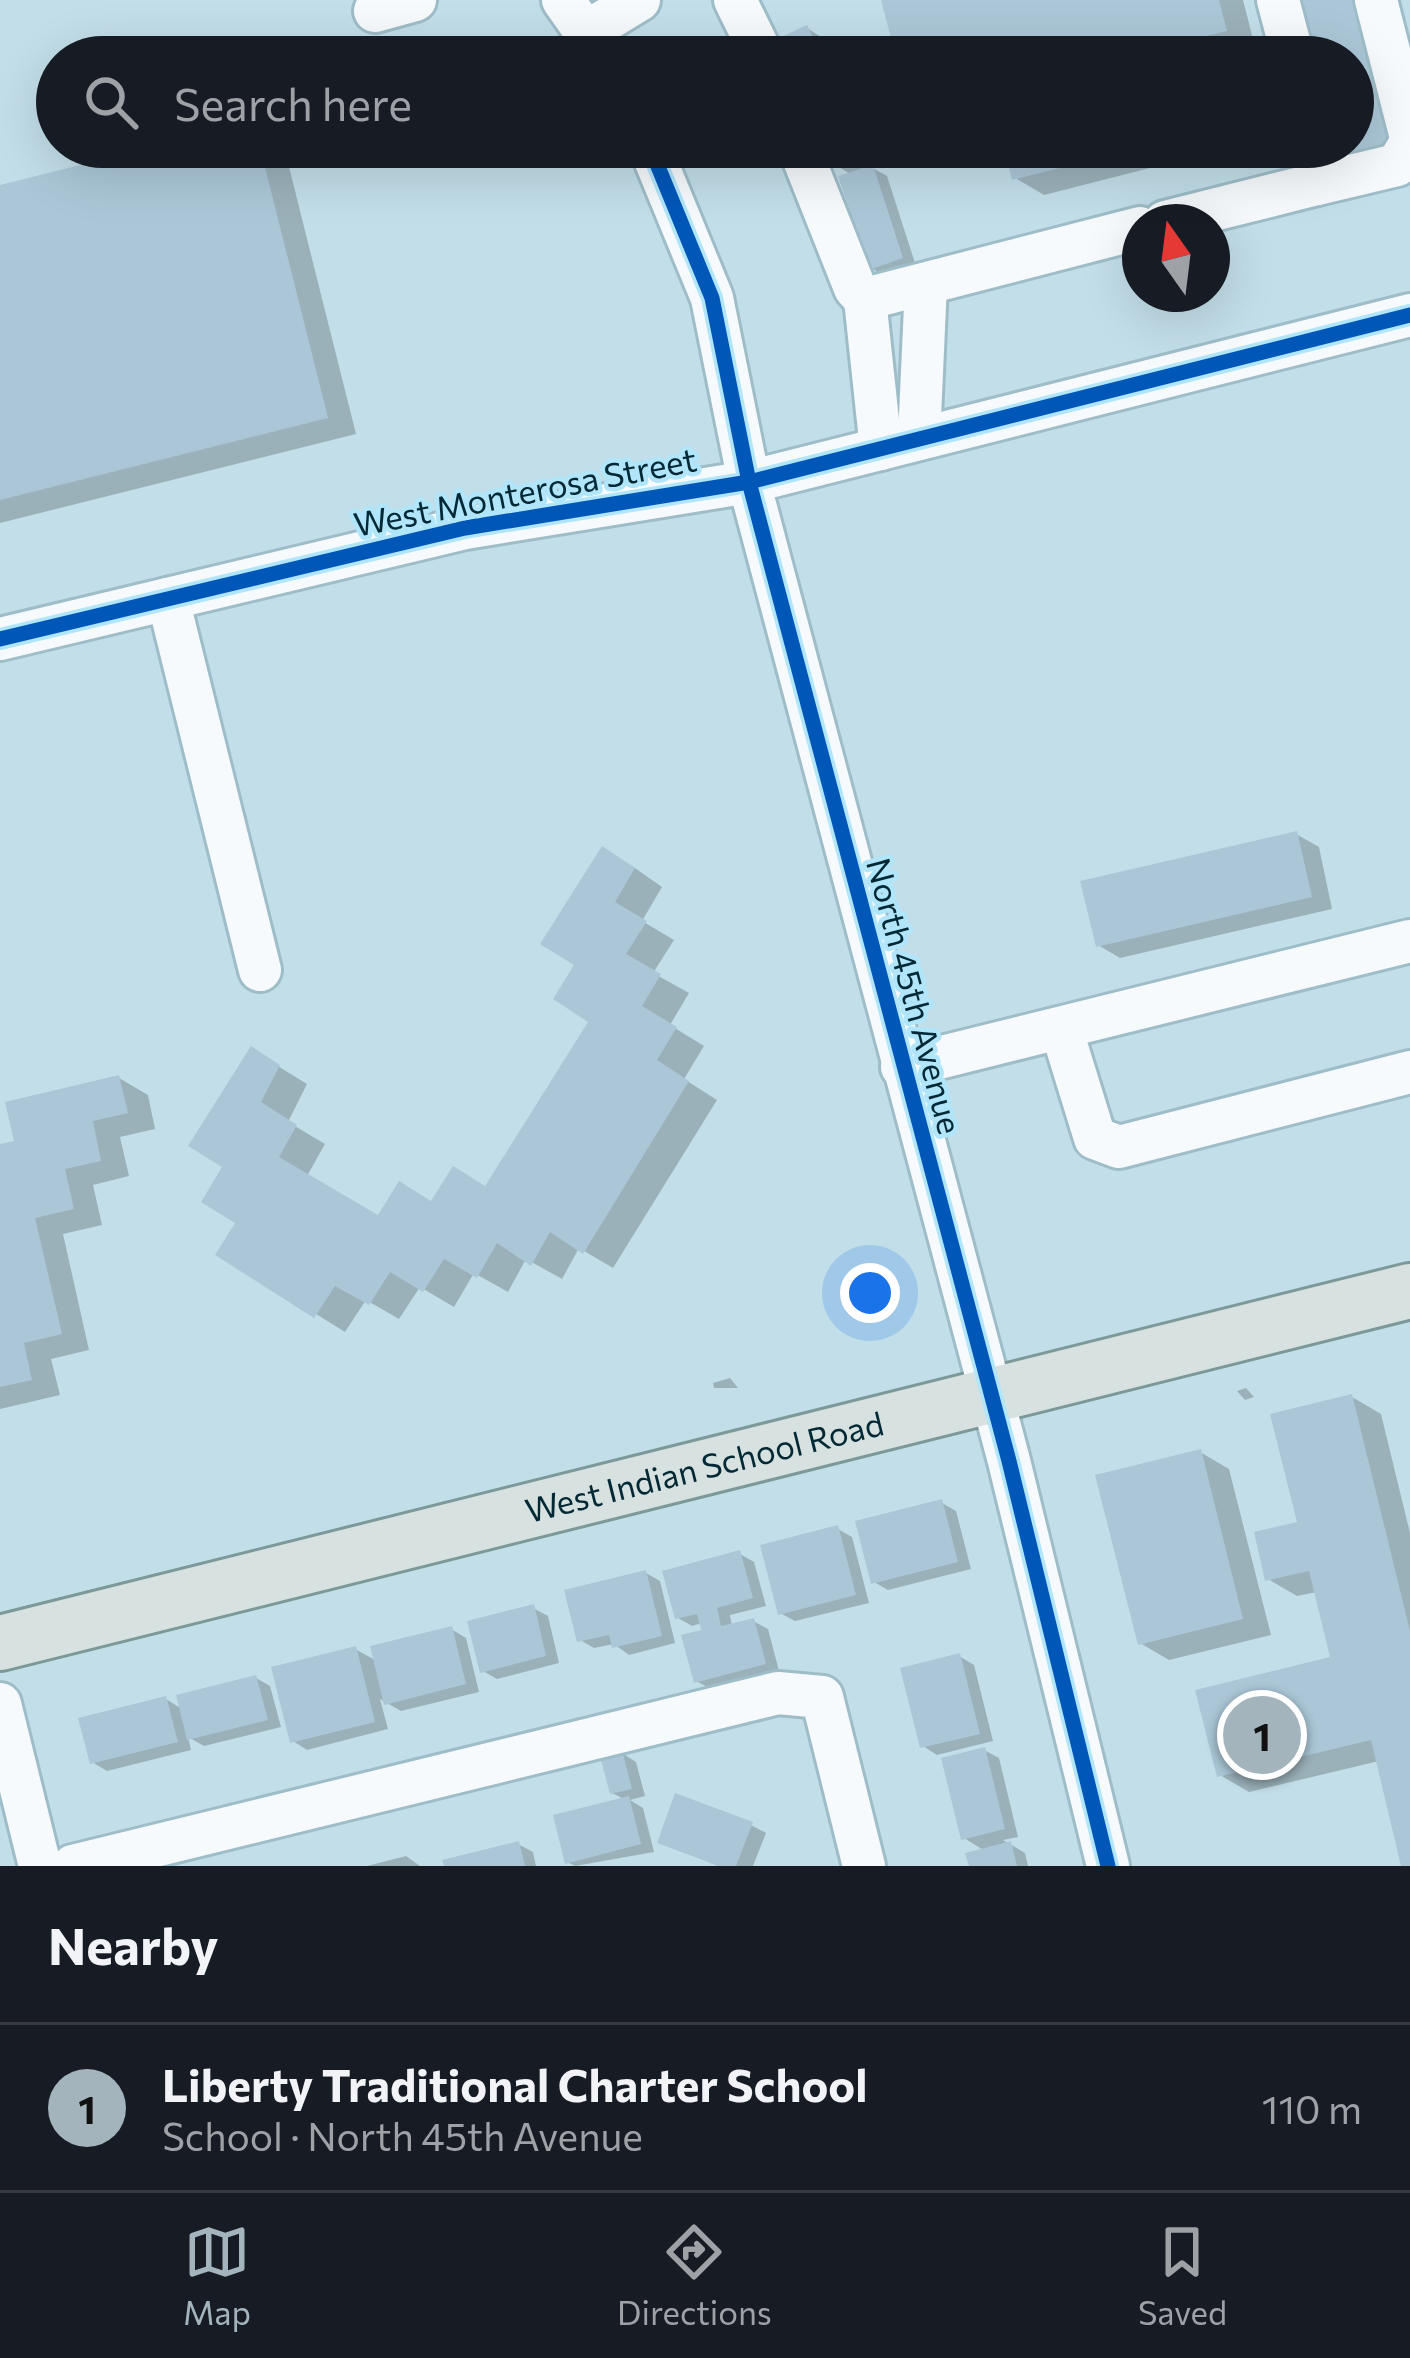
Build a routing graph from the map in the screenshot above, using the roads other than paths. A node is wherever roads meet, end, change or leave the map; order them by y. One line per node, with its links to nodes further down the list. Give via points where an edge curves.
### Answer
1 (639, 0): 5 (street)
2 (735, 0): 6 (street)
3 (1278, 0): 7 (street)
4 (1376, 0): 8 (street)
5 (584, 30)
6 (753, 36)
7 (1287, 36)
8 (1410, 134)
9 (1410, 144): 10 (street, via 1397,165)
10 (1374, 165)
11 (659, 168): 20 (street, North 45th Avenue, via 712,298)
12 (807, 168): 17 (street)
13 (1311, 168): 14 (street)
14 (1214, 204)
15 (1122, 233): 16 (street)
16 (926, 284): 17 (street); 19 (street)
17 (865, 299): 19 (street)
18 (1410, 315): 19 (street, West Monterosa Street)
19 (900, 443): 20 (street, West Monterosa Street)
20 (749, 482): 21 (street, West Monterosa Street, via 465,528); 26 (street, North 45th Avenue)
21 (168, 598): 22 (street, West Monterosa Street); 24 (street)
22 (0, 638)
23 (1410, 941): 25 (street)
24 (260, 970)
25 (1061, 1028): 26 (street); 27 (street, via 1095,1138 1119,1148)
26 (902, 1067): 29 (street, North 45th Avenue)
27 (1410, 1072)
28 (1410, 1291): 29 (main road, West Indian School Road)
29 (988, 1396): 30 (main road, West Indian School Road); 35 (street, North 45th Avenue)
30 (0, 1643)
31 (0, 1704): 32 (street)
32 (40, 1866)
33 (73, 1866): 34 (street, via 778,1694 822,1697)
34 (864, 1866)
35 (1108, 1866)

